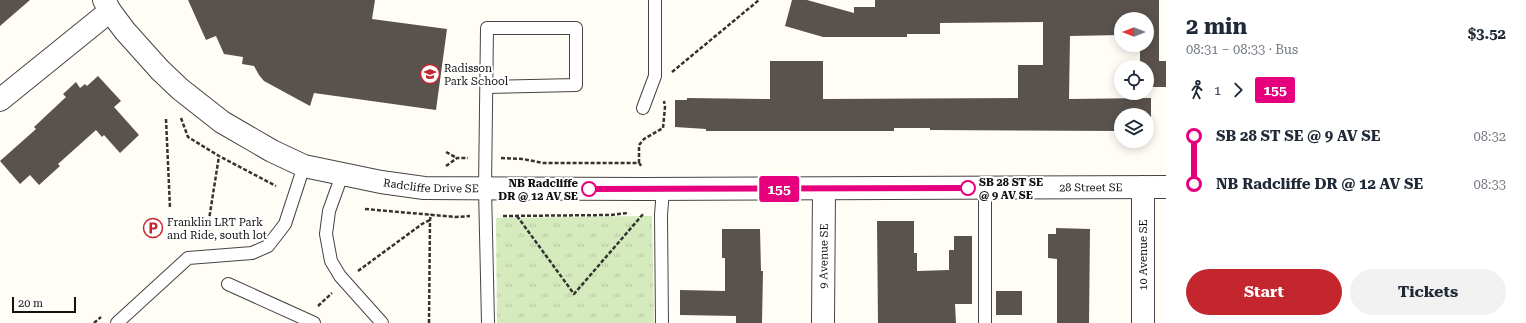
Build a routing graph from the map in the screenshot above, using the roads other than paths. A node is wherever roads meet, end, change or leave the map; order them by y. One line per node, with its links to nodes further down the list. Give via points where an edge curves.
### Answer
1 (655, 0): 5 (lane, via 655,76)
2 (107, 5): 4 (street); 6 (street, Radcliffe Drive SE, via 142,51 201,106 249,139)
3 (487, 87): 3 (lane, via 487,28 576,28 576,85); 10 (lane)
4 (0, 100)
5 (643, 108)
6 (304, 166): 7 (street, Radcliffe Drive SE); 15 (lane, via 285,224 268,246 252,253 188,258)
7 (342, 175): 10 (street, Radcliffe Drive SE, via 424,188); 17 (lane, via 329,211 326,234 331,261 340,276)
8 (1143, 187): 9 (street, 28 Street SE); 11 (street, 28 Street SE); 22 (street, 10 Avenue SE)
9 (1166, 187)
10 (485, 188): 12 (street, Radcliffe Drive SE); 18 (lane)
11 (985, 188): 13 (street, 28 Street SE); 21 (lane)
12 (663, 189): 13 (street, Radcliffe Drive SE); 19 (lane)
13 (824, 189): 20 (street, 9 Avenue SE)
14 (228, 284): 16 (lane)
15 (117, 323)
16 (314, 323)
17 (382, 323)
18 (488, 323)
19 (662, 323)
20 (823, 323)
21 (985, 323)
22 (1143, 323)

